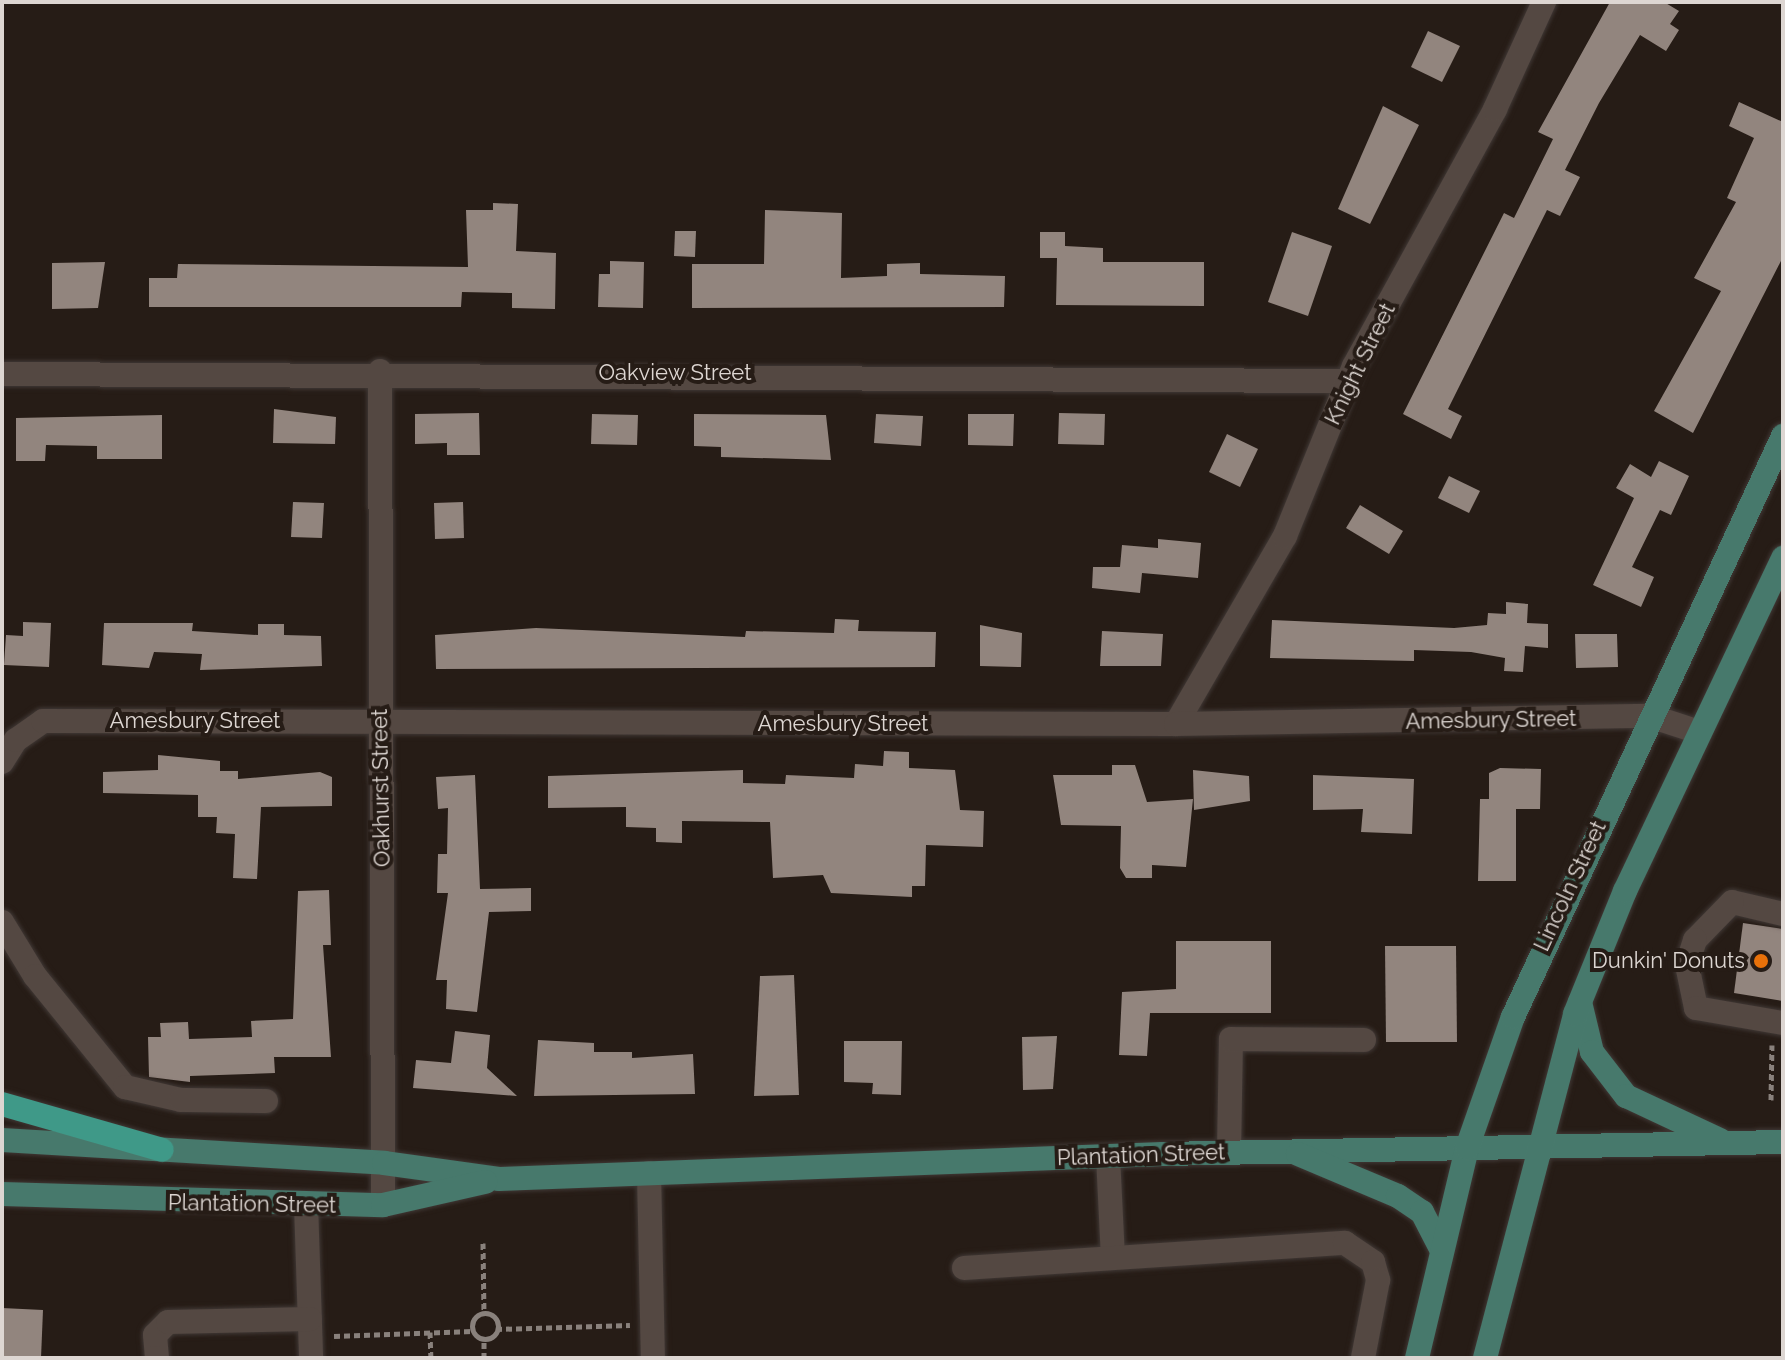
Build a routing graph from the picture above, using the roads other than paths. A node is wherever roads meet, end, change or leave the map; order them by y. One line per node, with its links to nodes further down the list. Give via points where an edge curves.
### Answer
1 (1544, 2): 4 (street, Knight Street)
2 (380, 371): 3 (street, Oakview Street); 4 (street, Oakview Street); 8 (street, Oakhurst Street)
3 (2, 374)
4 (1348, 381): 9 (street, Knight Street, via 1285,536)
5 (1783, 436): 7 (main road, Lincoln Street)
6 (1783, 558): 10 (main road)
7 (1650, 716): 9 (street, Amesbury Street); 10 (street, Amesbury Street); 23 (main road, Lincoln Street, via 1537,957)
8 (380, 722): 9 (street, Amesbury Street); 11 (street, Amesbury Street, via 43,721 16,740); 28 (street, Oakhurst Street)
9 (1176, 724)
10 (1699, 732): 14 (main road)
11 (2, 762)
12 (1783, 914): 15 (street, via 1732,902 1695,940 1687,965 1696,1008)
13 (2, 922): 17 (street, via 110,1076 142,1096)
14 (1580, 1002): 21 (main road, via 1592,1052 1626,1096); 22 (main road)
15 (1779, 1028)
16 (1364, 1040): 26 (street, via 1231,1039)
17 (266, 1101)
18 (2, 1104): 24 (highway)
19 (2, 1140): 24 (main road, Plantation Street)
20 (1783, 1142): 21 (main road, Plantation Street)
21 (1726, 1143): 22 (main road, Plantation Street)
22 (1537, 1146): 23 (main road, Plantation Street); 43 (main road)
23 (1467, 1148): 25 (main road, Plantation Street); 34 (main road, Lincoln Street)
24 (162, 1150): 28 (main road, Plantation Street)
25 (1289, 1150): 26 (main road, Plantation Street); 34 (main road, via 1398,1196 1422,1212)
26 (1229, 1152): 27 (main road, Plantation Street)
27 (1108, 1156): 29 (main road, Plantation Street); 35 (street)
28 (384, 1163): 30 (main road, Plantation Street); 33 (street, Oakhurst Street)
29 (649, 1173): 30 (main road, Plantation Street); 40 (street)
30 (499, 1179): 33 (main road, Plantation Street)
31 (2, 1194): 32 (main road, Plantation Street)
32 (306, 1204): 33 (main road, Plantation Street); 37 (street)
33 (383, 1205)
34 (1441, 1249): 42 (main road, Lincoln Street)
35 (1113, 1258): 36 (street); 41 (street, via 1345,1243 1373,1262 1378,1280)
36 (964, 1268)
37 (310, 1319): 38 (street); 39 (street, via 168,1322 155,1335)
38 (321, 1352)
39 (157, 1358)
40 (653, 1358)
41 (1363, 1358)
42 (1417, 1358)
43 (1485, 1358)

